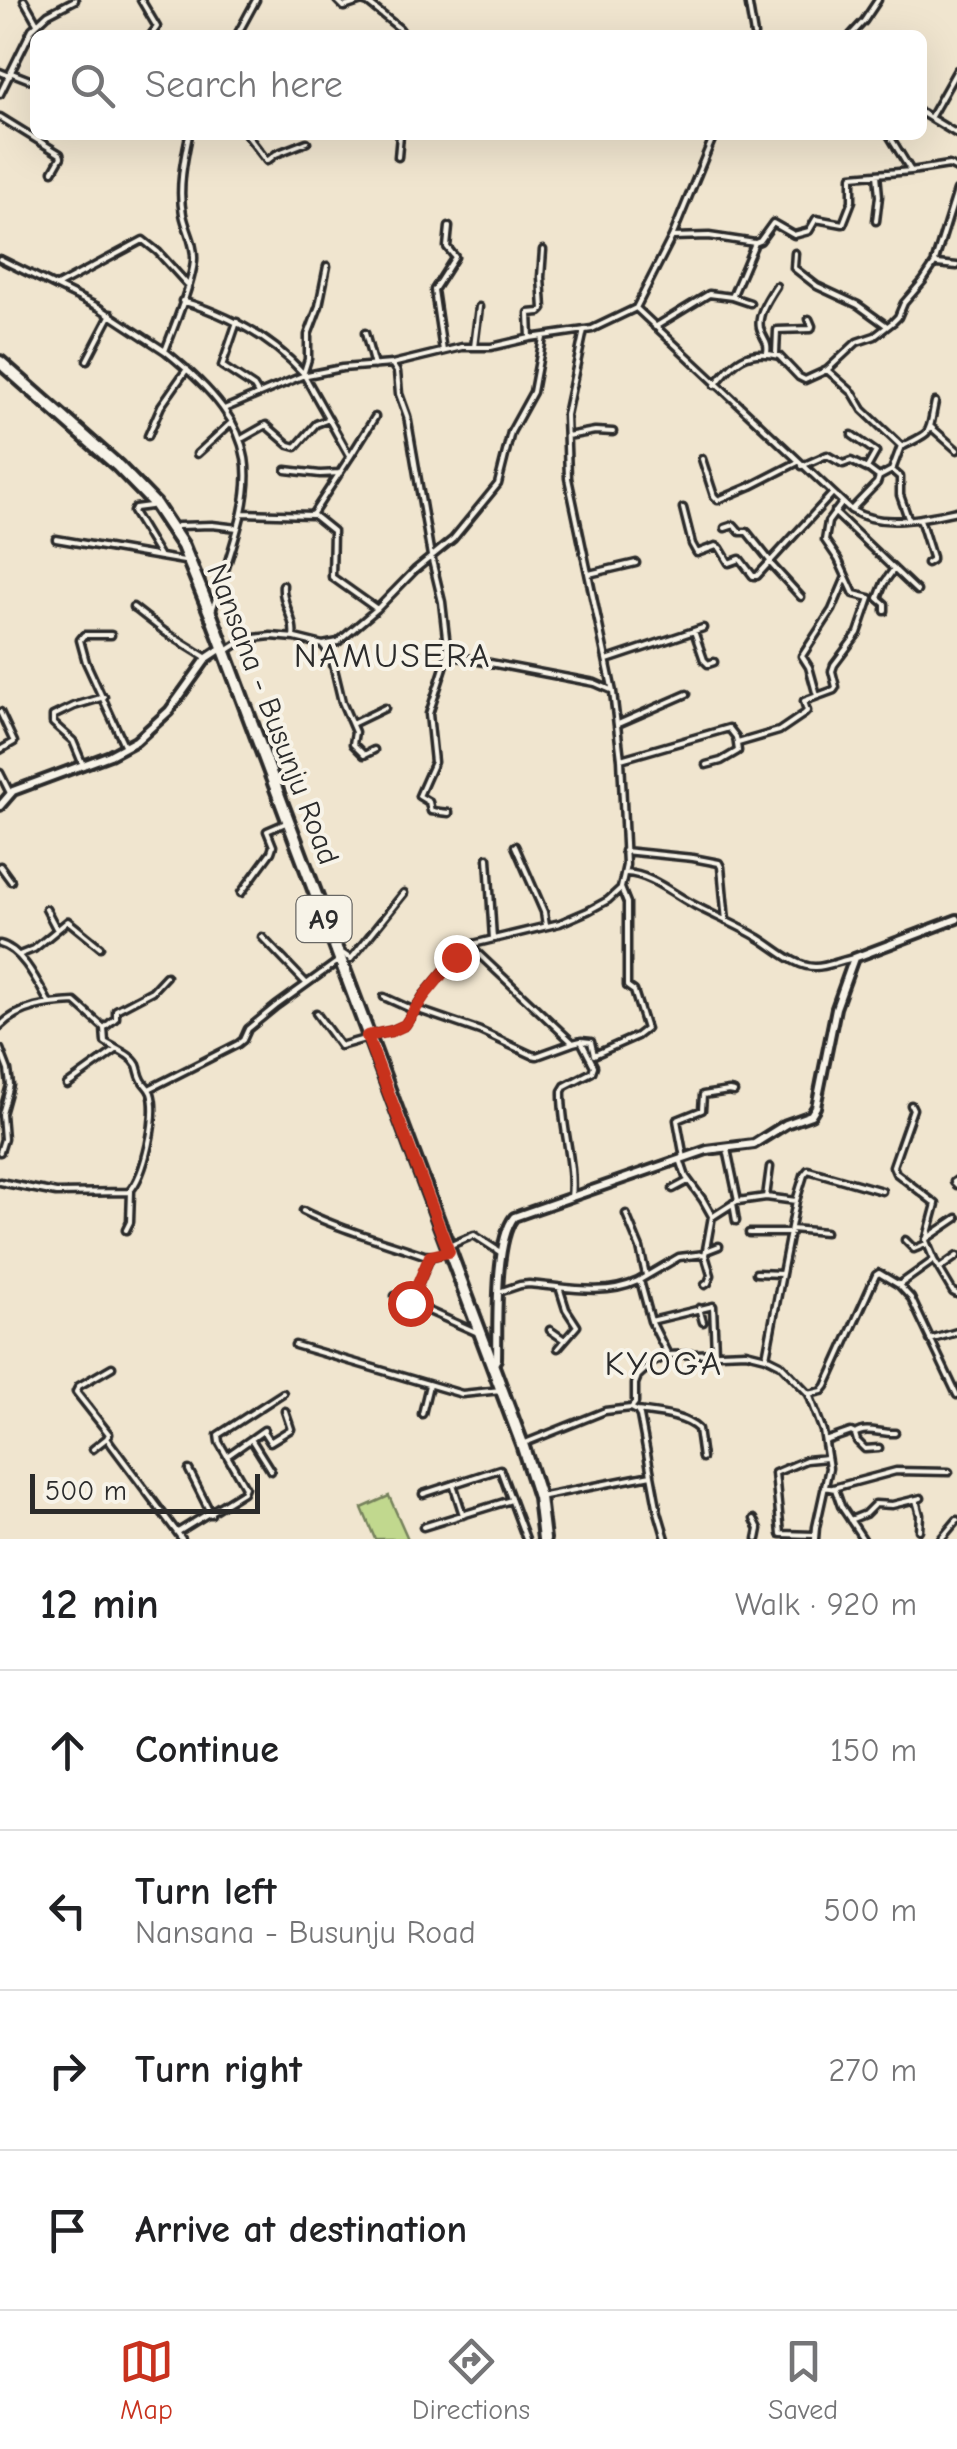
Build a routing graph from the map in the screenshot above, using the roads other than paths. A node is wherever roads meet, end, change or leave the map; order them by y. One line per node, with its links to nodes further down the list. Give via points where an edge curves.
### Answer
1 (24, 0): 10 (street)
2 (57, 0): 9 (street)
3 (75, 0): 9 (street)
4 (141, 0): 12 (street)
5 (256, 0): 13 (street)
6 (337, 0): 14 (street, via 344,6 368,2)
7 (748, 0): 15 (street)
8 (878, 0): 16 (street)
9 (60, 8): 10 (street)
10 (37, 23): 11 (street)
11 (32, 30)
12 (154, 30)
13 (241, 30)
14 (402, 30)
15 (753, 30)
16 (856, 30)
17 (30, 33): 20 (street)
18 (957, 70): 25 (street)
19 (0, 72): 20 (street)
20 (11, 75): 21 (street); 22 (street)
21 (30, 81)
22 (0, 94)
23 (927, 116): 25 (street)
24 (0, 117): 27 (street)
25 (930, 118): 26 (street)
26 (957, 134)
27 (30, 136)
28 (37, 140): 37 (street, via 61,155)
29 (188, 140): 51 (street, via 182,202 194,260)
30 (251, 140): 34 (street, via 266,161)
31 (400, 140): 35 (street)
32 (712, 140): 43 (street)
33 (891, 140): 38 (street)
34 (306, 142)
35 (398, 157)
36 (957, 170): 38 (street, via 949,165)
37 (53, 171)
38 (911, 172): 39 (street)
39 (877, 174): 41 (street); 44 (street, via 851,177 852,201 843,224 816,219 808,231 794,234 773,222)
40 (957, 192): 48 (street)
41 (876, 221)
42 (449, 227): 70 (street, via 447,247 454,257 434,290)
43 (672, 237): 44 (street); 58 (street)
44 (755, 243): 54 (street)
45 (544, 250): 67 (street, via 544,309 528,313)
46 (796, 253): 62 (street, via 794,268)
47 (0, 259): 52 (street)
48 (935, 263): 50 (street); 62 (street)
49 (327, 266): 79 (street)
50 (957, 266)
51 (187, 284): 52 (street, via 143,240); 55 (street)
52 (57, 286): 59 (street)
53 (776, 286): 71 (street, via 761,316)
54 (732, 297): 56 (street); 63 (street, via 709,294)
55 (182, 302): 61 (street); 69 (street)
56 (750, 303)
57 (479, 307): 68 (street)
58 (636, 308): 63 (street); 64 (street)
59 (110, 314): 69 (street); 73 (street)
60 (809, 319): 72 (street, via 810,329 777,330)
61 (237, 322): 79 (street, via 266,338); 81 (street, via 222,364)
62 (888, 326): 78 (street, via 857,342)
63 (655, 327): 80 (street)
64 (584, 330): 66 (street); 91 (street, via 566,415)
65 (366, 333): 76 (street)
66 (543, 336): 67 (street); 119 (street, via 533,392 511,432 498,484)
67 (530, 338): 68 (street)
68 (474, 347): 70 (street)
69 (165, 351): 77 (street)
70 (443, 351): 75 (street)
71 (767, 354): 72 (street); 80 (street, via 741,358)
72 (776, 355): 78 (street, via 805,380)
73 (87, 360)
74 (0, 362): 106 (main road, Nansana - Busunju Road / A9)
75 (392, 364): 76 (street); 119 (street)
76 (374, 366): 79 (street)
77 (187, 369): 83 (street); 90 (street)
78 (827, 370): 93 (street)
79 (303, 375): 81 (street); 85 (street)
80 (715, 385): 98 (street)
81 (257, 394): 83 (street)
82 (935, 402): 87 (street)
83 (224, 408): 86 (street)
84 (376, 417): 96 (street)
85 (330, 419): 92 (street, via 316,424 296,447 266,424); 96 (street)
86 (232, 422): 92 (street); 95 (street)
87 (931, 428): 93 (street); 94 (street)
88 (613, 432): 91 (street)
89 (852, 435): 99 (street, via 876,452)
90 (148, 436)
91 (568, 436): 126 (street, via 568,478)
92 (242, 439): 111 (street, via 248,475)
93 (901, 446): 101 (street)
94 (957, 450)
95 (197, 454)
96 (350, 457): 102 (street)
97 (702, 459): 98 (street, via 718,500)
98 (800, 464): 99 (street, via 828,455); 104 (street)
99 (867, 469): 103 (street)
100 (286, 470): 102 (street)
101 (892, 470): 103 (street); 114 (street, via 900,477)
102 (340, 473): 112 (street)
103 (879, 478): 108 (street)
104 (832, 494): 105 (street); 122 (street)
105 (842, 502): 108 (street); 109 (street)
106 (155, 504): 117 (main road, Nansana - Busunju Road / A9); 120 (street, via 134,512)
107 (683, 508): 122 (street, via 697,552 716,546 729,563 740,559 754,576)
108 (851, 510): 114 (street, via 872,520)
109 (834, 512): 125 (street); 127 (street, via 824,540)
110 (957, 512): 113 (street)
111 (242, 513): 112 (street); 115 (street)
112 (312, 514): 134 (street, via 333,531 332,577)
113 (920, 518): 114 (street); 123 (street, via 932,558)
114 (908, 519)
115 (238, 528): 117 (street); 136 (street)
116 (725, 528): 122 (street, via 734,524 747,532)
117 (172, 529): 121 (main road, Nansana - Busunju Road / A9)
118 (56, 539): 120 (street)
119 (432, 556): 134 (street); 143 (street)
120 (160, 558): 121 (street)
121 (189, 561): 136 (main road, Nansana - Busunju Road / A9)
122 (770, 562): 130 (street)
123 (927, 562)
124 (636, 564): 126 (street)
125 (894, 569): 129 (street); 132 (street)
126 (589, 574): 145 (street)
127 (846, 576): 131 (street, via 854,594); 150 (street, via 802,656)
128 (282, 585): 140 (street)
129 (917, 591)
130 (801, 597)
131 (870, 598): 132 (street); 150 (street, via 858,634 834,664 834,690)
132 (878, 598): 135 (street)
133 (133, 607): 144 (street)
134 (377, 609): 141 (street, via 338,642)
135 (885, 610)
136 (211, 616): 142 (main road, Nansana - Busunju Road / A9)
137 (703, 628): 138 (street)
138 (694, 630): 145 (street); 146 (street, via 706,664)
139 (111, 635): 149 (street, via 80,640)
140 (292, 637): 141 (street); 142 (street, via 253,637)
141 (323, 645): 153 (street)
142 (223, 650): 144 (street); 166 (main road, Nansana - Busunju Road / A9)
143 (448, 655): 147 (street); 165 (street, via 428,714 434,762 419,796 431,810)
144 (207, 658): 156 (street, via 169,711)
145 (607, 660): 147 (street)
146 (714, 662)
147 (613, 692): 154 (street)
148 (687, 694): 154 (street)
149 (104, 697): 156 (street); 160 (street, via 53,716)
150 (817, 697): 155 (street, via 804,701 807,711 779,730)
151 (385, 708): 153 (street)
152 (0, 712): 157 (street, via 14,742)
153 (352, 724): 158 (street, via 360,754)
154 (618, 724): 159 (street)
155 (738, 743): 159 (street, via 726,728); 161 (street, via 732,756)
156 (125, 747): 160 (street)
157 (0, 750)
158 (374, 750)
159 (621, 759): 168 (street)
160 (84, 765): 163 (street)
161 (706, 765)
162 (0, 773): 163 (street)
163 (10, 793): 164 (street)
164 (1, 803)
165 (449, 812)
166 (288, 822): 174 (street, via 267,831 272,852); 187 (main road, Nansana - Busunju Road / A9)
167 (515, 846): 179 (street)
168 (624, 852): 171 (street); 178 (street, via 719,863)
169 (488, 858): 182 (street)
170 (0, 866): 172 (street)
171 (626, 873): 173 (street); 178 (street)
172 (10, 881)
173 (621, 888): 179 (street, via 588,911); 198 (street, via 627,986 646,1029 594,1055 591,1042)
174 (241, 893)
175 (404, 893): 187 (street, via 350,959 342,953)
176 (46, 909): 180 (street)
177 (957, 919): 188 (street)
178 (726, 921): 188 (street, via 812,967)
179 (546, 926): 182 (street)
180 (58, 930): 185 (street, via 70,922); 186 (street)
181 (262, 937): 190 (street)
182 (492, 939): 184 (street)
183 (0, 944): 186 (street)
184 (470, 945): 193 (street); 199 (street)
185 (100, 947)
186 (20, 955): 192 (street)
187 (339, 958): 190 (street); 197 (main road, Nansana - Busunju Road / A9)
188 (854, 958): 206 (street, via 813,1114 754,1144)
189 (166, 976): 196 (street, via 118,1008)
190 (306, 983): 203 (street, via 238,1044)
191 (384, 996): 193 (street)
192 (48, 1002): 195 (street); 196 (street, via 76,1002)
193 (416, 1010): 197 (street, via 401,1028); 199 (street, via 532,1055)
194 (316, 1013): 197 (street, via 340,1046)
195 (0, 1026)
196 (104, 1028): 200 (street, via 105,1042)
197 (368, 1037): 231 (main road, Nansana - Busunju Road / A9)
198 (581, 1041): 199 (street); 216 (street, via 594,1068 562,1091)
199 (573, 1043)
200 (116, 1050): 202 (street); 203 (street, via 135,1062)
201 (1, 1054): 207 (street, via 10,1086)
202 (67, 1085)
203 (149, 1088): 213 (street, via 150,1136)
204 (734, 1092): 208 (street, via 704,1095 702,1110 678,1120)
205 (911, 1104): 229 (street, via 893,1166 936,1204)
206 (726, 1148): 208 (street); 218 (street)
207 (0, 1152)
208 (682, 1158): 210 (street); 216 (street)
209 (770, 1167): 215 (street)
210 (688, 1181): 212 (street); 221 (street)
211 (0, 1182): 213 (street, via 48,1192)
212 (673, 1189)
213 (130, 1191): 224 (street)
214 (882, 1191): 217 (street, via 808,1170)
215 (766, 1196): 217 (street); 218 (street)
216 (571, 1198): 233 (street, via 514,1217)
217 (796, 1201): 225 (street)
218 (735, 1202): 221 (street); 223 (street)
219 (303, 1211): 234 (street)
220 (626, 1214): 240 (street)
221 (712, 1217): 232 (street)
222 (957, 1218): 229 (street)
223 (736, 1220)
224 (126, 1230)
225 (791, 1231): 226 (street); 227 (street); 239 (street)
226 (825, 1232)
227 (749, 1233)
228 (905, 1240): 229 (street, via 913,1248)
229 (926, 1242): 236 (street)
230 (719, 1246): 232 (street)
231 (448, 1250): 233 (street, via 474,1235); 234 (street); 254 (main road, Nansana - Busunju Road / A9)
232 (706, 1252): 240 (street); 243 (street, via 711,1274)
233 (502, 1254): 245 (street)
234 (430, 1256): 248 (street)
235 (957, 1256): 237 (street)
236 (934, 1260): 237 (street); 242 (street)
237 (939, 1269): 246 (street)
238 (756, 1273): 239 (street)
239 (782, 1274): 261 (street)
240 (646, 1275): 241 (street)
241 (638, 1281): 244 (street, via 602,1290); 250 (street)
242 (899, 1285): 256 (street); 267 (street, via 876,1275 826,1386)
243 (705, 1286)
244 (560, 1288): 245 (street, via 529,1284); 255 (street, via 578,1326)
245 (500, 1292): 263 (street)
246 (957, 1294)
247 (395, 1296): 248 (street)
248 (410, 1303): 254 (street)
249 (699, 1308): 250 (street); 251 (street); 259 (street, via 714,1309)
250 (652, 1321): 260 (street)
251 (703, 1322)
252 (550, 1330): 255 (street)
253 (957, 1332): 256 (street)
254 (481, 1335): 263 (main road, Nansana - Busunju Road / A9)
255 (564, 1340): 258 (street)
256 (930, 1340): 268 (street)
257 (296, 1345): 264 (street)
258 (558, 1348)
259 (715, 1352): 260 (street); 261 (street)
260 (668, 1355): 269 (street, via 638,1376)
261 (766, 1356): 267 (street)
262 (112, 1367): 274 (street, via 76,1392)
263 (492, 1368): 265 (main road, Nansana - Busunju Road / A9)
264 (429, 1384): 265 (street, via 462,1394); 271 (street)
265 (501, 1390): 277 (main road, Nansana - Busunju Road / A9)
266 (283, 1393): 280 (street, via 218,1435)
267 (809, 1394): 276 (street)
268 (957, 1395)
269 (634, 1409): 277 (street, via 605,1411); 281 (street, via 695,1425); 286 (street)
270 (285, 1411): 275 (street, via 292,1429 270,1442 264,1430)
271 (422, 1414)
272 (895, 1432): 273 (street)
273 (855, 1434): 276 (street); 278 (street, via 865,1449)
274 (107, 1438): 279 (street); 300 (street)
275 (252, 1438): 280 (street); 284 (street)
276 (825, 1441): 282 (street)
277 (522, 1444): 291 (main road, Nansana - Busunju Road / A9)
278 (879, 1448)
279 (92, 1449)
280 (227, 1456): 293 (street, via 245,1490)
281 (702, 1458)
282 (828, 1458): 288 (street); 301 (street, via 775,1474 781,1534)
283 (189, 1470): 293 (street)
284 (272, 1471)
285 (949, 1472): 289 (street, via 896,1472)
286 (651, 1475): 291 (street); 305 (street)
287 (454, 1484): 290 (street); 292 (street, via 500,1469); 294 (street)
288 (824, 1487): 289 (street); 301 (street)
289 (834, 1488): 296 (street)
290 (423, 1494)
291 (539, 1497): 304 (main road, Nansana - Busunju Road / A9)
292 (511, 1500): 294 (street); 303 (street)
293 (211, 1514): 300 (street)
294 (464, 1516): 298 (street)
295 (754, 1519): 306 (street)
296 (850, 1520): 299 (street, via 875,1504 918,1499); 307 (street)
297 (957, 1520): 308 (street)
298 (423, 1527)
299 (918, 1530)
300 (178, 1532): 302 (street)
301 (815, 1537)
302 (182, 1539)
303 (526, 1539)
304 (544, 1539)
305 (666, 1539)
306 (757, 1539)
307 (864, 1539)
308 (941, 1539)

